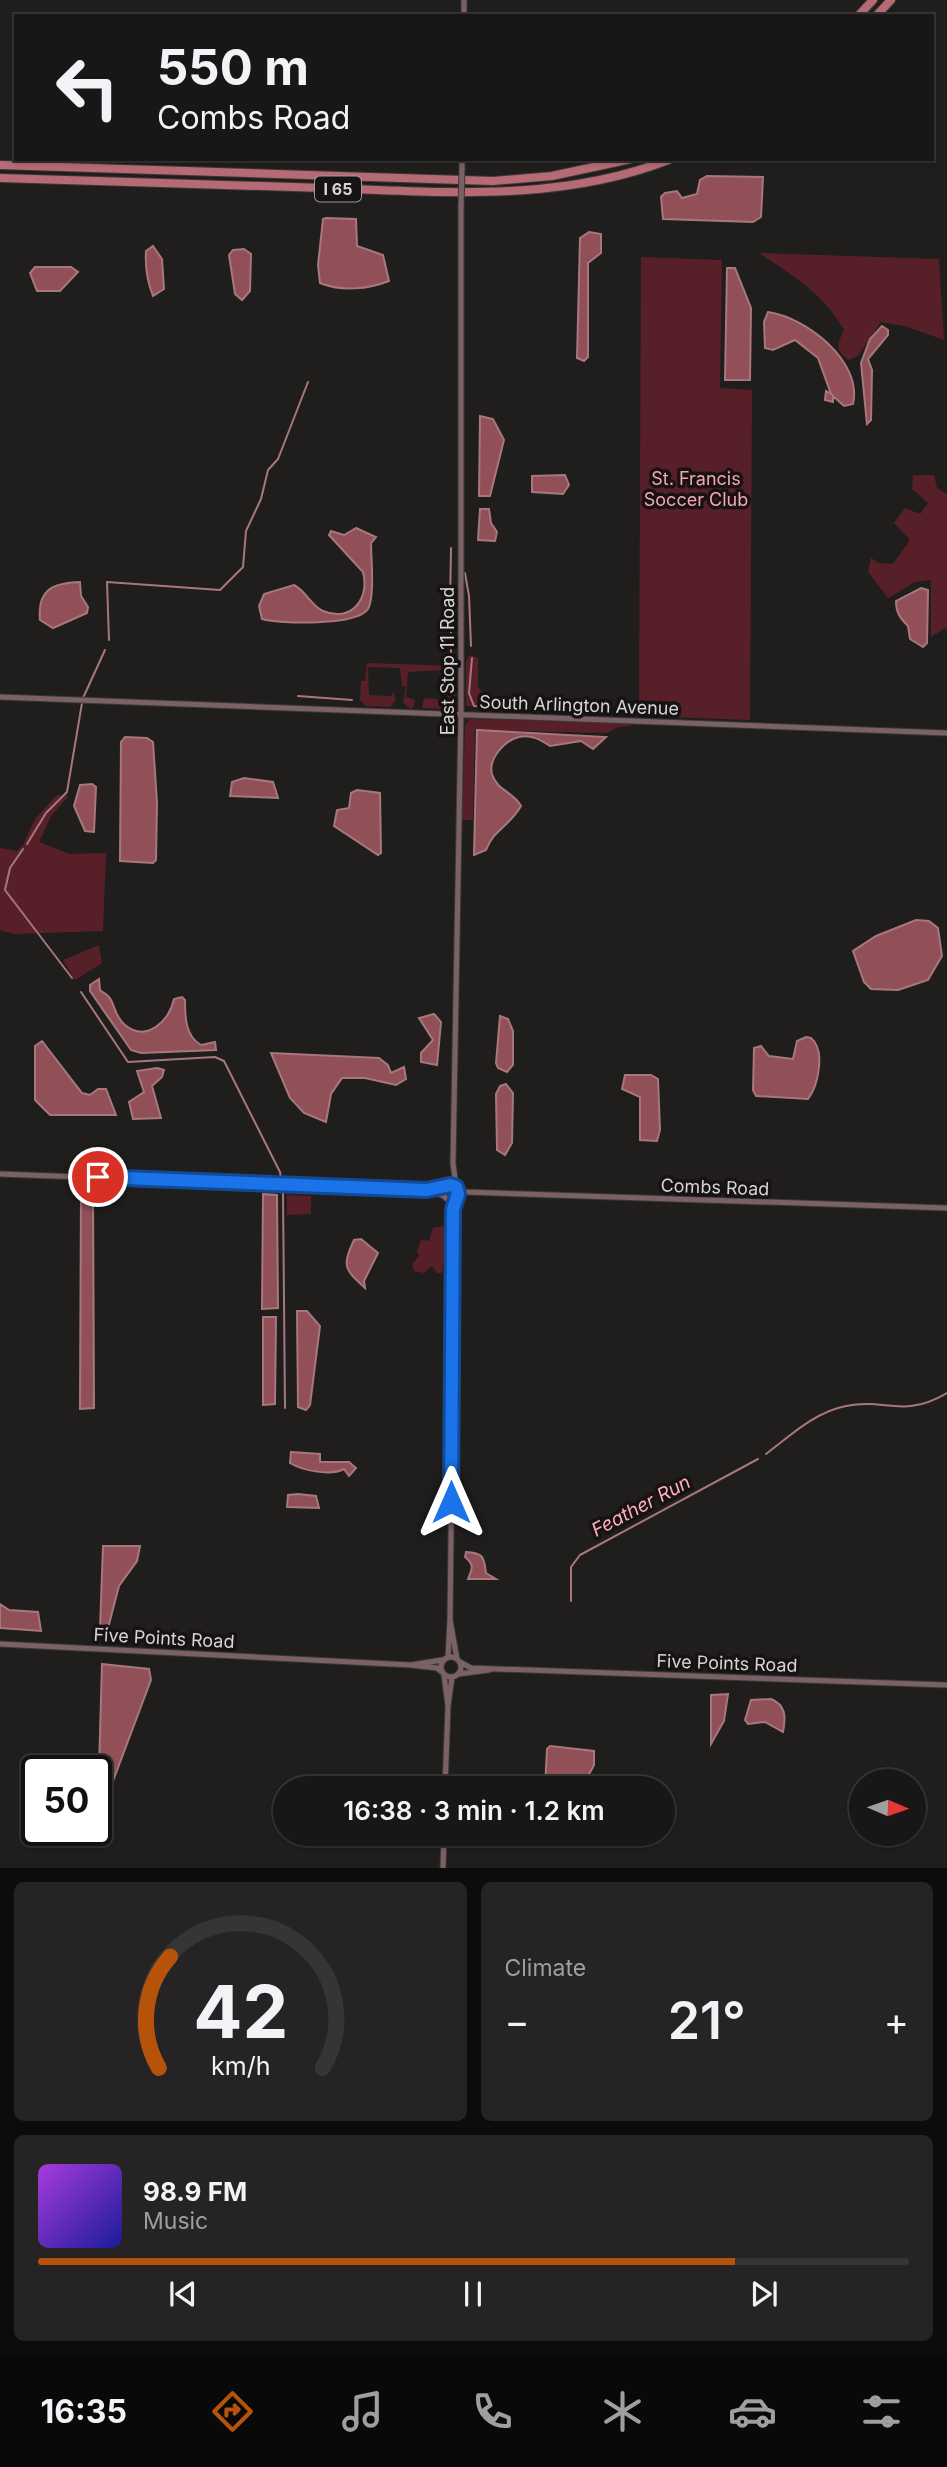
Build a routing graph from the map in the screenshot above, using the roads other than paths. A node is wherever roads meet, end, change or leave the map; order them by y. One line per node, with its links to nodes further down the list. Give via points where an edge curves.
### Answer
1 (873, 0): 3 (highway)
2 (891, 0): 4 (highway)
3 (860, 14)
4 (878, 14)
5 (462, 161): 11 (street, East Stop 11 Road, bridge)
6 (622, 161): 8 (highway, I 65, via 564,174 493,181)
7 (664, 161): 9 (highway, I 65, via 578,186 493,194)
8 (0, 165)
9 (1, 178)
10 (0, 697): 11 (street, South Arlington Avenue)
11 (461, 715): 12 (street, South Arlington Avenue); 13 (street, East Stop 11 Road)
12 (947, 733)
13 (453, 1163): 15 (street, East Stop 11 Road); 16 (street, East Stop 11 Road)
14 (0, 1174): 17 (street)
15 (447, 1186): 16 (street, Combs Road); 17 (street); 19 (street, East Stop 11 Road)
16 (457, 1188): 18 (street, Combs Road); 20 (street, East Stop 11 Road)
17 (427, 1190): 19 (street)
18 (483, 1192): 20 (street, Combs Road); 21 (street, Combs Road)
19 (445, 1197): 20 (street, Combs Road); 22 (street)
20 (456, 1199): 22 (street)
21 (947, 1208)
22 (453, 1233): 23 (street)
23 (450, 1620): 25 (street); 26 (street)
24 (0, 1644): 27 (street, Five Points Road)
25 (446, 1658): 26 (street, Five Points Road); 27 (street, Five Points Road); 29 (street)
26 (458, 1661): 28 (street, Five Points Road, via 468,1668); 30 (street)
27 (411, 1665): 29 (street, Five Points Road)
28 (506, 1669): 30 (street, Five Points Road); 31 (street, Five Points Road)
29 (443, 1673): 30 (street, Five Points Road); 32 (street)
30 (455, 1676): 32 (street)
31 (947, 1685)
32 (448, 1706): 33 (street)
33 (445, 1776)
34 (444, 1846): 35 (street)
35 (443, 1868)

